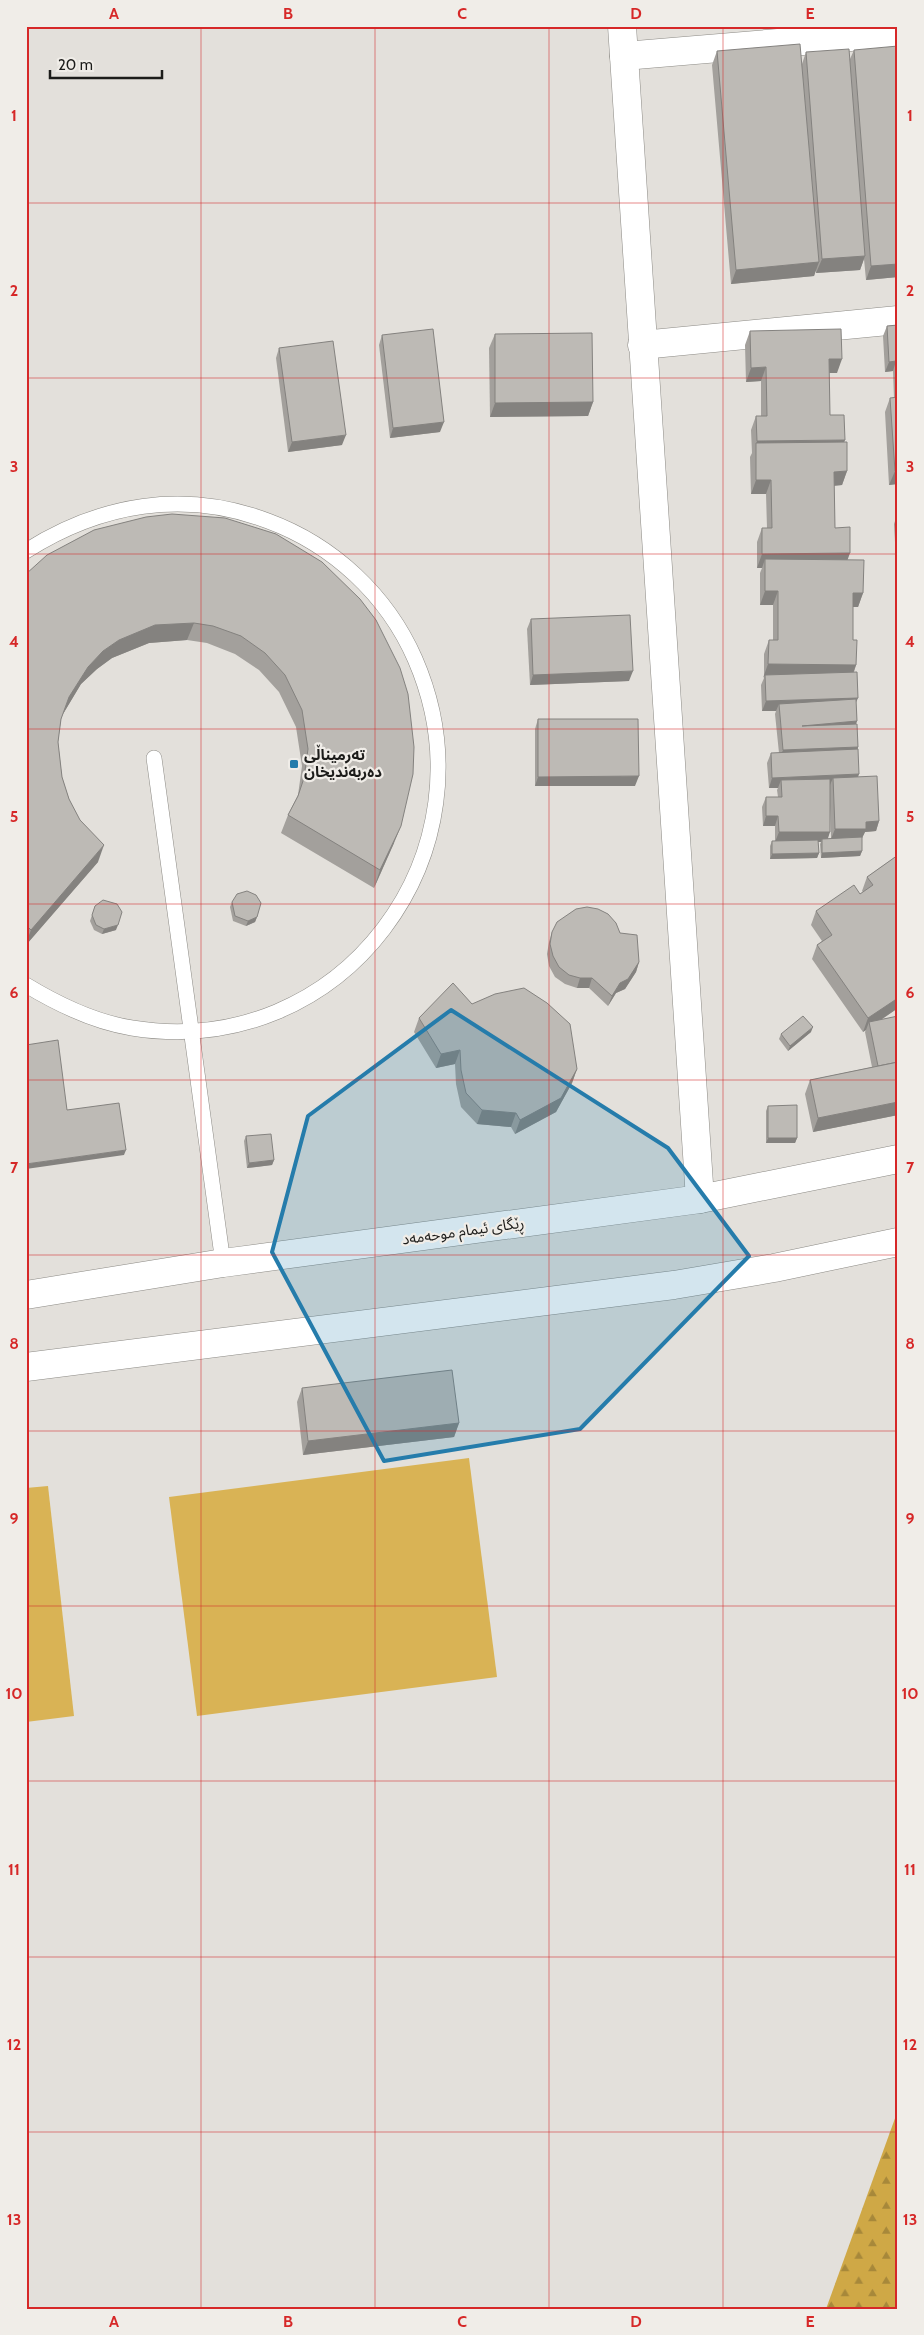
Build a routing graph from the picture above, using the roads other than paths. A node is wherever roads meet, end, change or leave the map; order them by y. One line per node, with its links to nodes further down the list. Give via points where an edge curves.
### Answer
1 (622, 26): 3 (main road)
2 (898, 34): 3 (main road)
3 (624, 56): 5 (main road)
4 (898, 320): 5 (main road)
5 (642, 345): 11 (main road)
6 (26, 551): 9 (lane, via 80,522 154,504 222,507 254,515 316,544 362,582 390,614 408,642 422,674 438,740 436,808 419,870 390,921 351,965 302,999 248,1022)
7 (154, 758): 9 (lane)
8 (26, 984): 9 (lane, via 74,1011 102,1021 131,1028)
9 (190, 1032): 13 (lane)
10 (898, 1159): 11 (main road, ڕێگای ئیمام موحەمەد)
11 (700, 1199): 13 (main road, ڕێگای ئیمام موحەمەد)
12 (898, 1242): 15 (main road, via 674,1285)
13 (223, 1263): 14 (main road, ڕێگای ئیمام موحەمەد)
14 (26, 1295)
15 (26, 1367)

